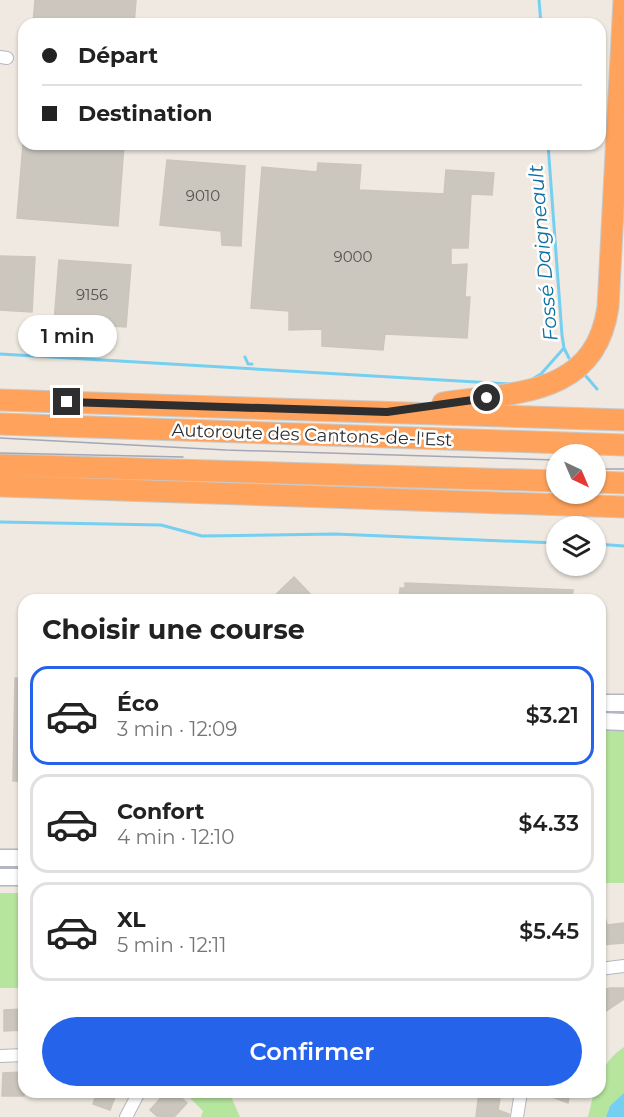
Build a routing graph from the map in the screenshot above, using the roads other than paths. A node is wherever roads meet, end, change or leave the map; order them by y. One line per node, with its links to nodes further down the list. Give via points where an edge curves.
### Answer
1 (624, 0): 3 (highway, via 608,307 598,342 572,372 540,388)
2 (0, 400): 3 (highway)
3 (387, 412): 4 (highway)
4 (624, 420)
5 (0, 424): 6 (highway, Autoroute des Cantons-de-l'Est)
6 (624, 445)
7 (1, 481): 8 (highway); 11 (highway)
8 (546, 481)
9 (606, 482): 10 (highway)
10 (624, 483)
11 (624, 507)
12 (606, 703): 13 (main road)
13 (624, 704)
14 (606, 721): 15 (main road)
15 (624, 722)
16 (0, 858): 17 (main road)
17 (18, 858)
18 (0, 877): 19 (main road)
19 (18, 877)
20 (624, 966): 21 (street)
21 (606, 968)
22 (18, 1055): 23 (street)
23 (0, 1056)
24 (136, 1098): 26 (street)
25 (520, 1098): 27 (street)
26 (126, 1117)
27 (517, 1117)

